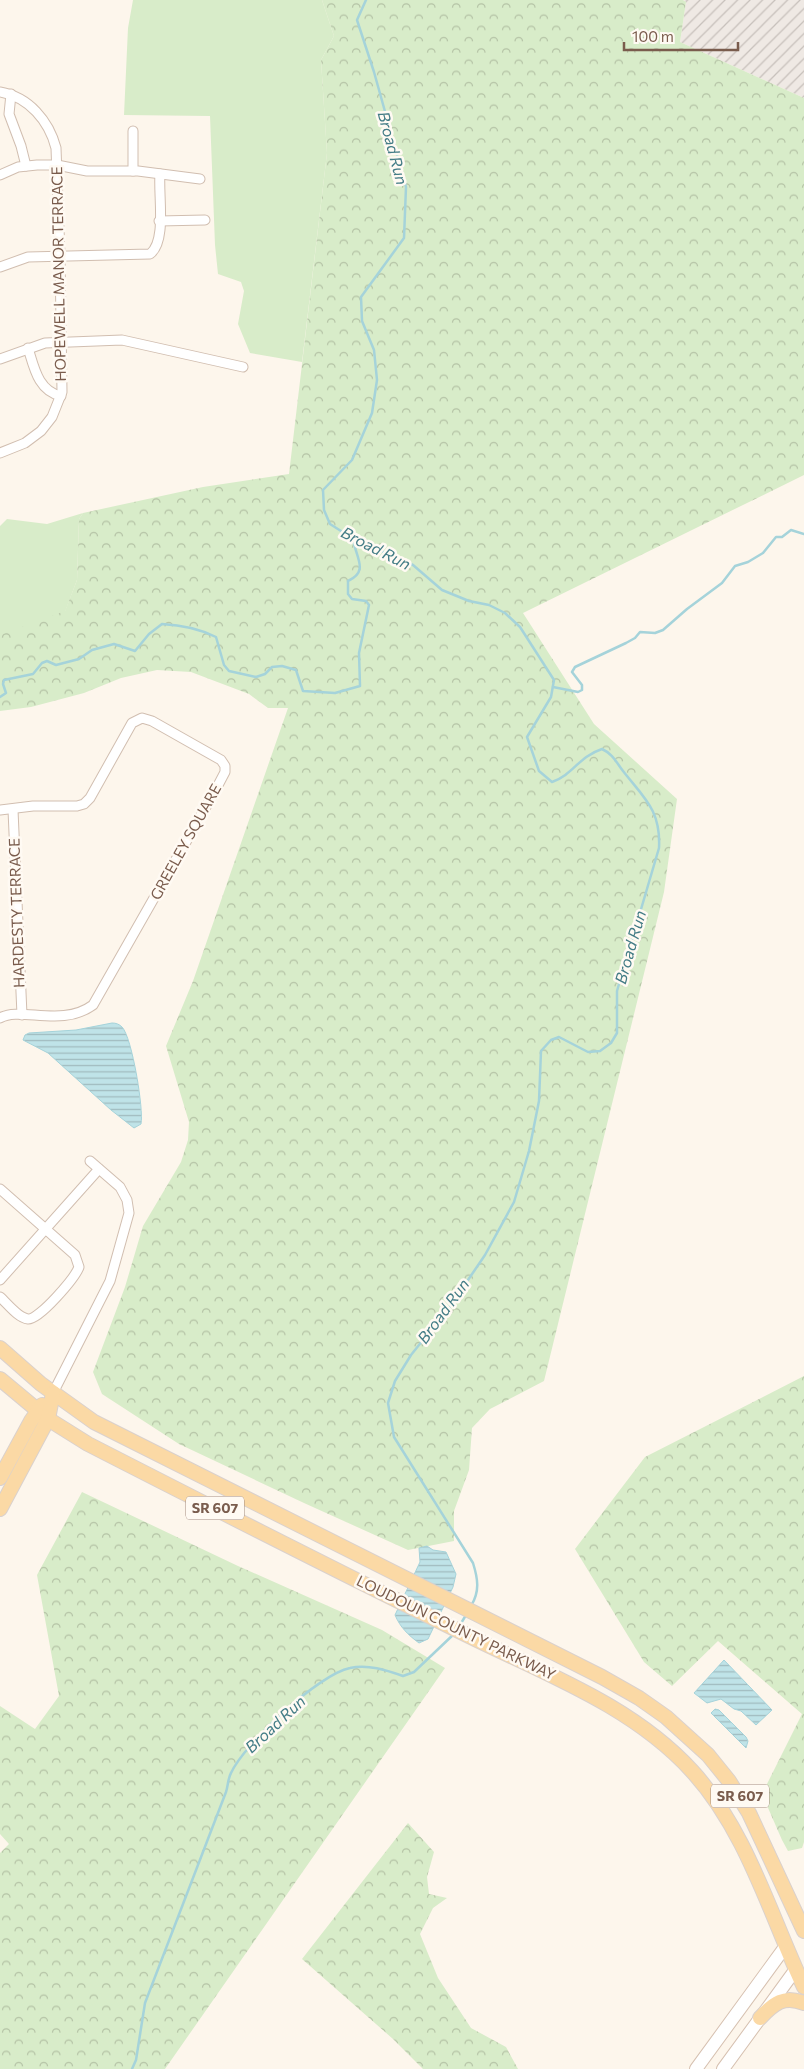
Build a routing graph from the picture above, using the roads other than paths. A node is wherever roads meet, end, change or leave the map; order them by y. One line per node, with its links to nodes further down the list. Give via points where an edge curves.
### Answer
1 (0, 92): 2 (street, HOPEWELL MANOR TERRACE)
2 (11, 94): 4 (street, HOPEWELL MANOR TERRACE, via 29,105 42,119 52,136); 5 (street, via 9,114)
3 (133, 131): 6 (street)
4 (57, 165): 5 (street); 6 (street, via 87,171); 12 (street, HOPEWELL MANOR TERRACE)
5 (26, 166): 8 (street)
6 (133, 171): 7 (street)
7 (160, 174): 9 (street); 11 (street)
8 (0, 175)
9 (200, 179)
10 (204, 220): 11 (street)
11 (159, 221): 12 (street, via 158,245 150,254)
12 (60, 256): 13 (street, via 28,257); 14 (street, HOPEWELL MANOR TERRACE)
13 (0, 267)
14 (61, 341): 15 (street); 17 (street, via 136,341); 18 (street, HOPEWELL MANOR TERRACE)
15 (28, 348): 16 (street); 18 (street, via 42,384 49,392)
16 (0, 359)
17 (243, 367)
18 (61, 396): 19 (street, HOPEWELL MANOR TERRACE, via 41,431 25,443)
19 (0, 453)
20 (0, 810): 21 (street, GREELEY SQUARE)
21 (13, 810): 22 (street, HARDESTY TERRACE); 22 (street, GREELEY SQUARE, via 84,804 132,723 142,718 226,766 215,792 93,1005 87,1010 50,1018)
22 (22, 1015): 23 (street, GREELEY SQUARE)
23 (0, 1018)
24 (90, 1161): 25 (street)
25 (99, 1168): 27 (street); 32 (street, via 120,1187 127,1200 125,1231 110,1281)
26 (2, 1195): 27 (street)
27 (45, 1229): 28 (street); 29 (street, via 75,1256 79,1263 78,1271 34,1318 22,1317)
28 (0, 1280)
29 (0, 1297)
30 (0, 1348): 32 (main road, LOUDOUN COUNTY PARKWAY / SR 607)
31 (0, 1378): 33 (main road, LOUDOUN COUNTY PARKWAY / SR 607)
32 (53, 1393): 33 (main road); 36 (main road, LOUDOUN COUNTY PARKWAY / SR 607, via 94,1422 619,1686 657,1710 708,1755 739,1794)
33 (42, 1415): 34 (main road); 35 (main road); 39 (main road, LOUDOUN COUNTY PARKWAY / SR 607, via 88,1444 555,1677 622,1714 659,1739 710,1794 731,1826)
34 (0, 1478)
35 (0, 1509)
36 (786, 1888): 37 (main road); 38 (main road, LOUDOUN COUNTY PARKWAY / SR 607)
37 (804, 1898)
38 (803, 1926): 39 (main road)
39 (785, 1947): 40 (main road, LOUDOUN COUNTY PARKWAY / SR 607); 44 (main road)
40 (800, 1963): 41 (main road, LOUDOUN COUNTY PARKWAY); 43 (main road)
41 (804, 1987)
42 (804, 2003): 43 (main road, via 782,2000)
43 (760, 2018): 45 (main road)
44 (696, 2069)
45 (723, 2069)

